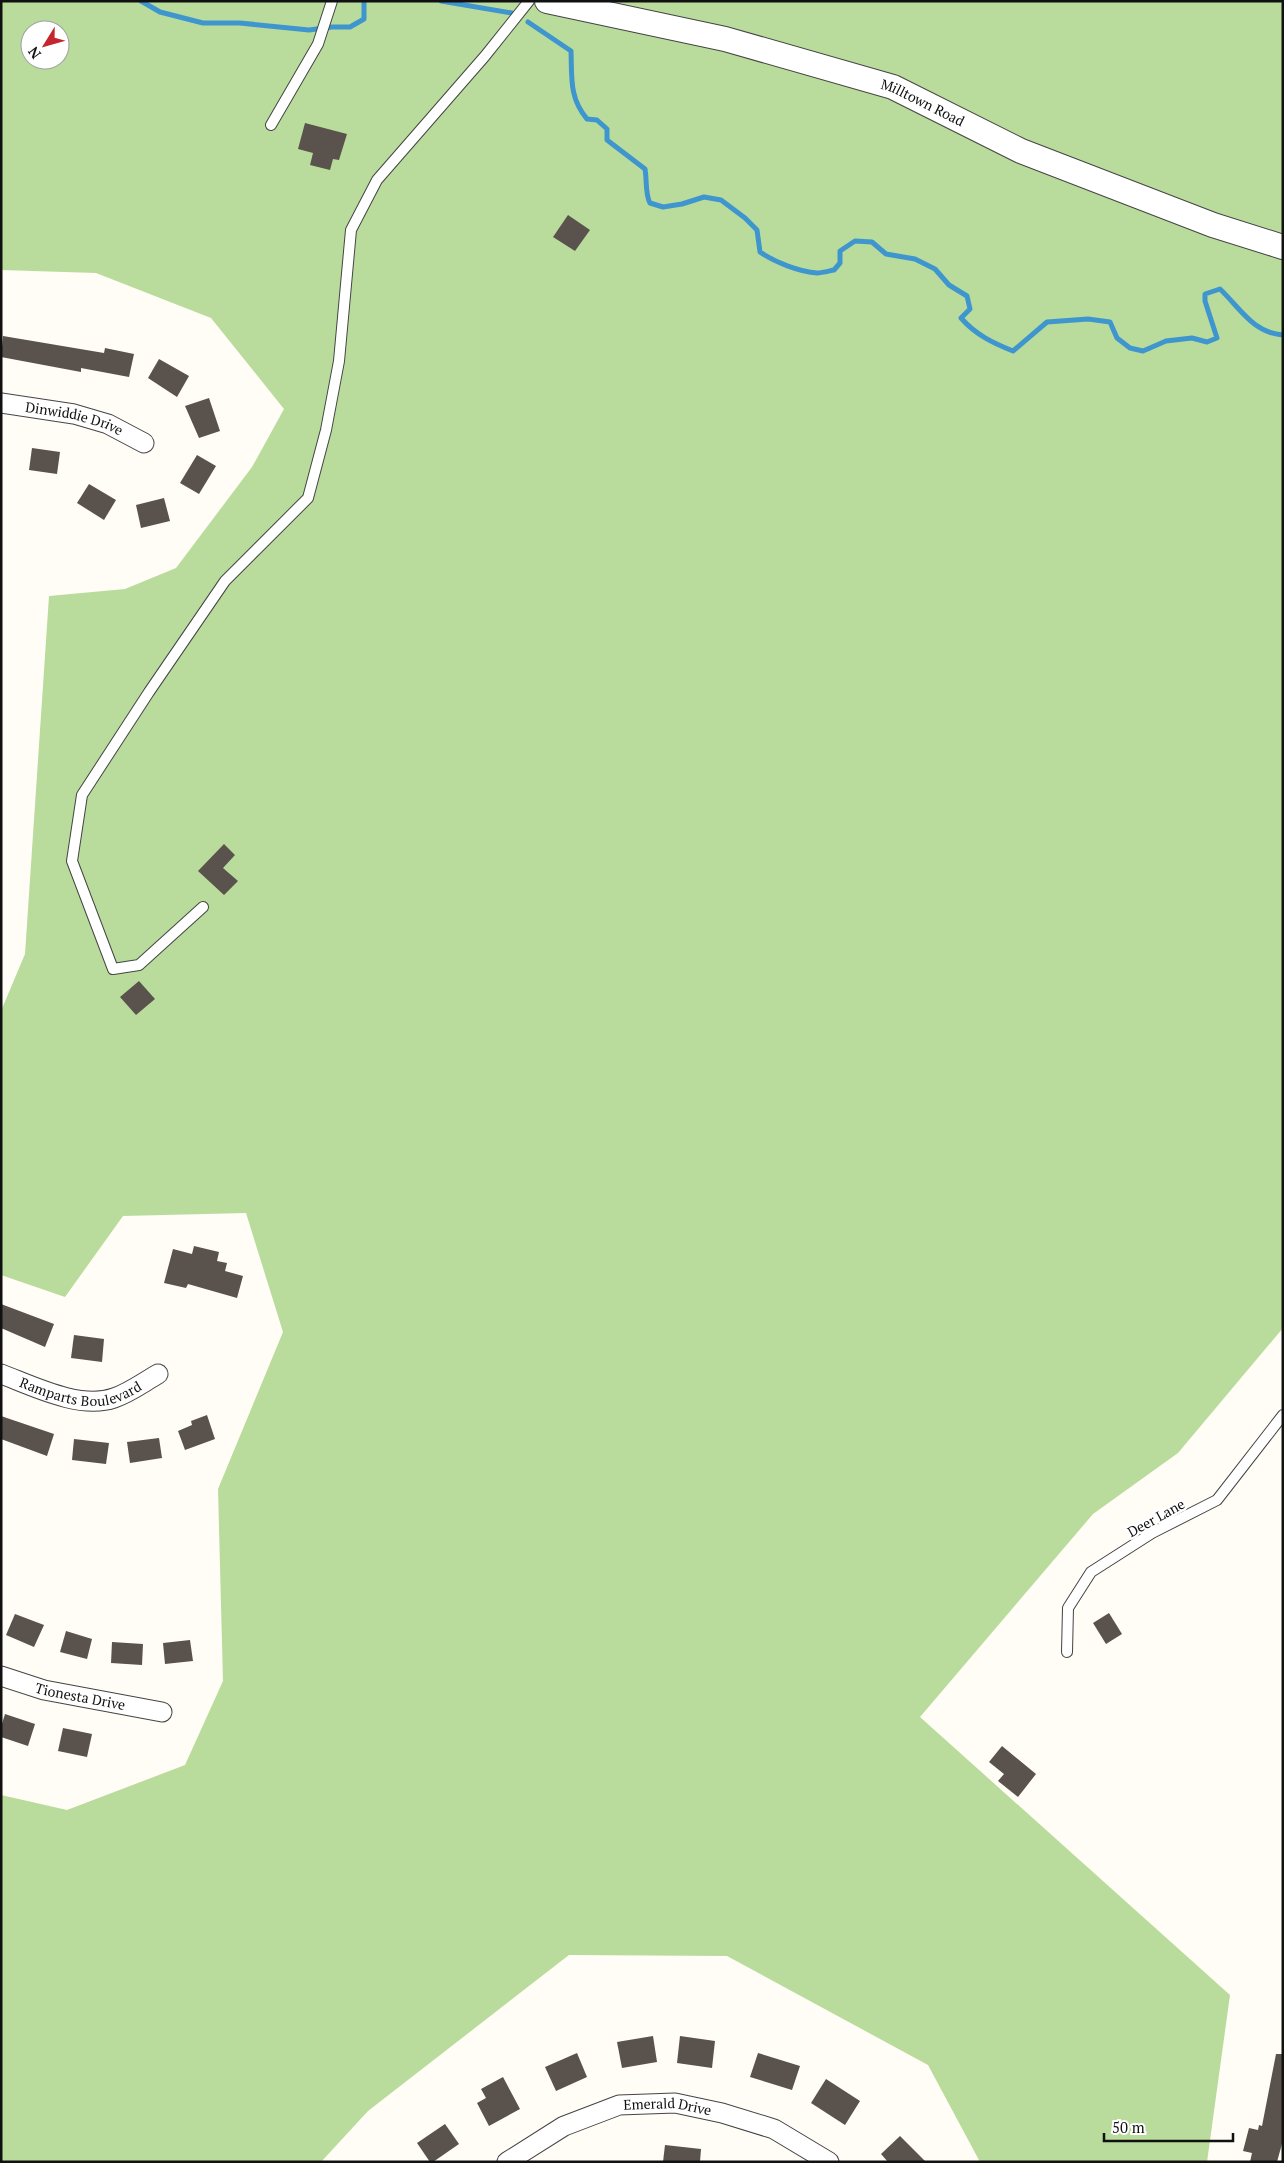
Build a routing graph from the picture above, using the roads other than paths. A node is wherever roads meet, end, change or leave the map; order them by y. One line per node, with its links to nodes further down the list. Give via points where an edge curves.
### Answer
1 (529, 1): 8 (lane, via 377,180 351,230 339,362 308,498 225,581 82,795 72,861 113,969 139,965)
2 (547, 1): 5 (street, Milltown Road, via 725,39 893,87 1021,151)
3 (331, 4): 4 (lane, via 318,44)
4 (271, 125)
5 (1283, 247)
6 (1, 404): 7 (street, Dinwiddie Drive, via 74,414 108,424)
7 (144, 443)
8 (203, 907)
9 (1, 1374): 10 (street, Ramparts Boulevard, via 64,1397 91,1401 113,1399)
10 (158, 1374)
11 (1283, 1414): 12 (lane, Deer Lane, via 1218,1500 1152,1534 1091,1572 1068,1608)
12 (1067, 1652)
13 (1, 1676): 14 (street, Tionesta Drive, via 44,1690)
14 (162, 1712)
15 (507, 2162): 16 (street, Emerald Drive, via 564,2126 619,2105 675,2103 722,2112 774,2129)
16 (829, 2162)

